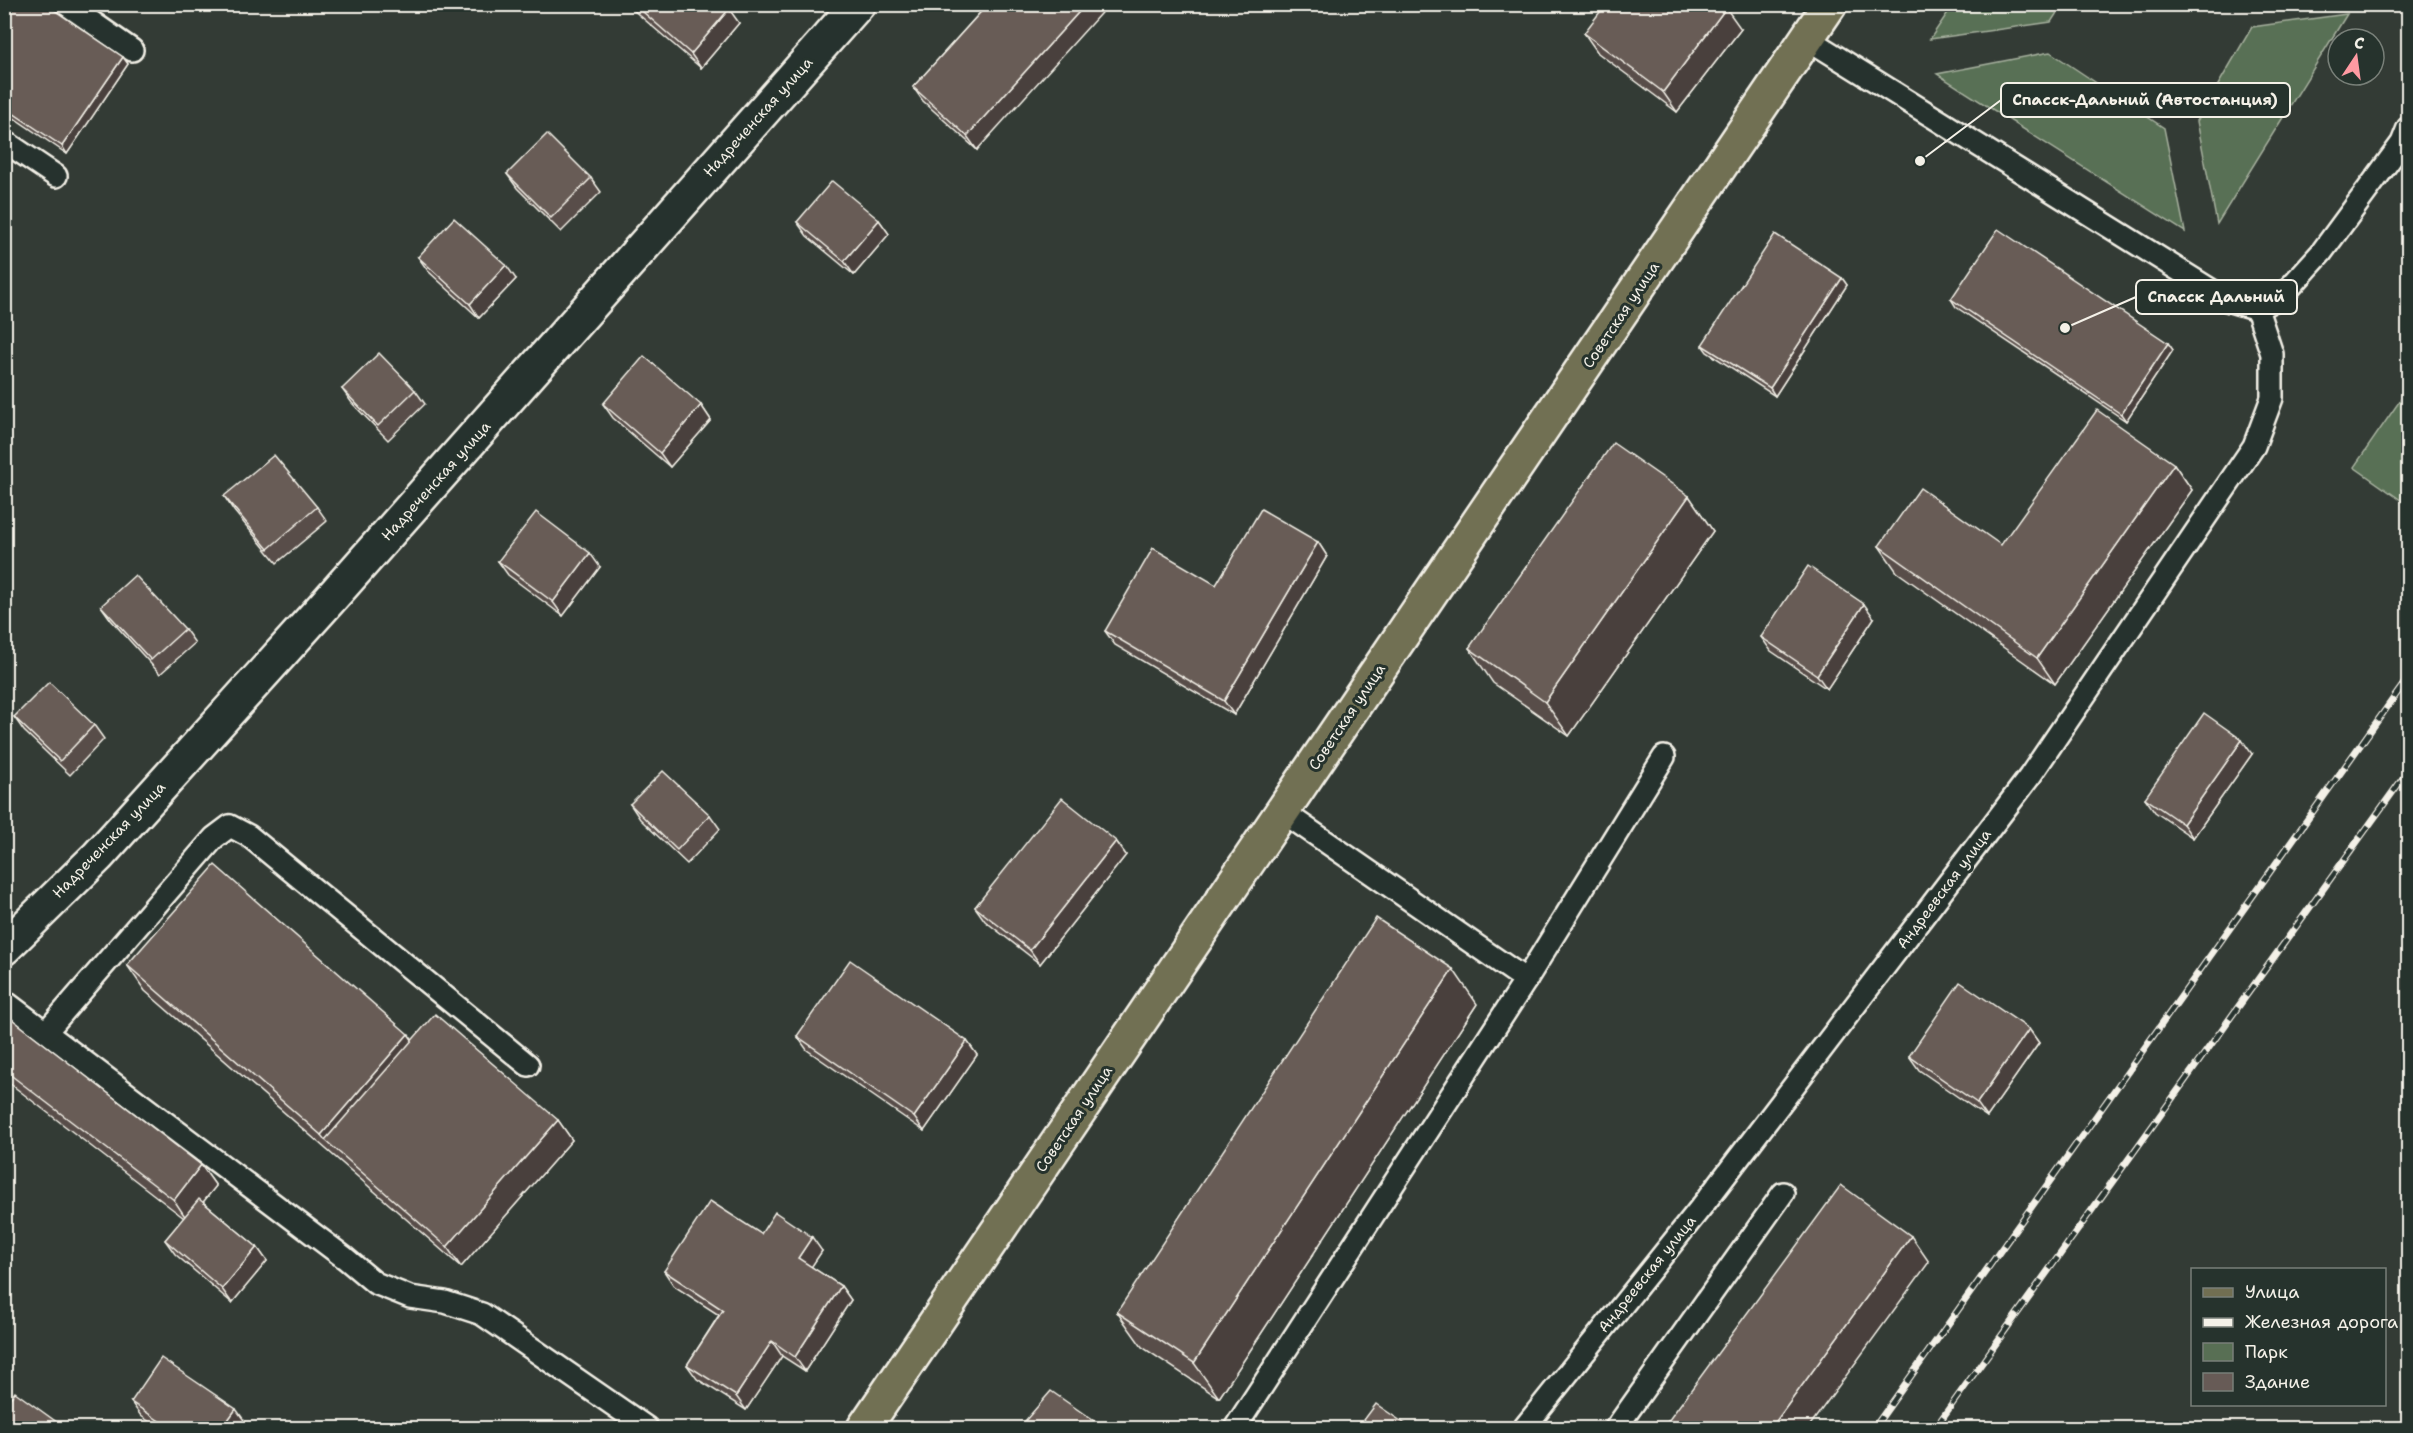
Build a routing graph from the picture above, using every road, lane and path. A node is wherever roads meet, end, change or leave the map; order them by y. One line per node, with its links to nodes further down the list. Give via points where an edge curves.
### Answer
1 (66, 4): 5 (lane)
2 (858, 4): 12 (street, Надреченская улица, via 98,856)
3 (1830, 4): 4 (main road, Советская улица)
4 (1808, 39): 9 (lane, via 2227,300); 11 (main road, Советская улица)
5 (132, 50)
6 (2409, 128): 9 (lane, via 2321,253 2283,295)
7 (4, 141): 8 (lane)
8 (56, 176)
9 (2257, 309): 21 (lane, Андреевская улица, via 2272,354 2272,398 2254,446 2030,776 1706,1201)
10 (1665, 757): 13 (lane)
11 (1283, 812): 13 (lane); 19 (main road, Советская улица)
12 (4, 948)
13 (1526, 980): 20 (lane)
14 (4, 1001): 15 (lane)
15 (45, 1033): 16 (lane, via 214,838 230,826 249,836); 18 (lane, via 375,1283 410,1297 445,1302 482,1314)
16 (528, 1065)
17 (1783, 1192): 22 (lane)
18 (647, 1428)
19 (864, 1428)
20 (1235, 1428)
21 (1524, 1428)
22 (1616, 1428)

